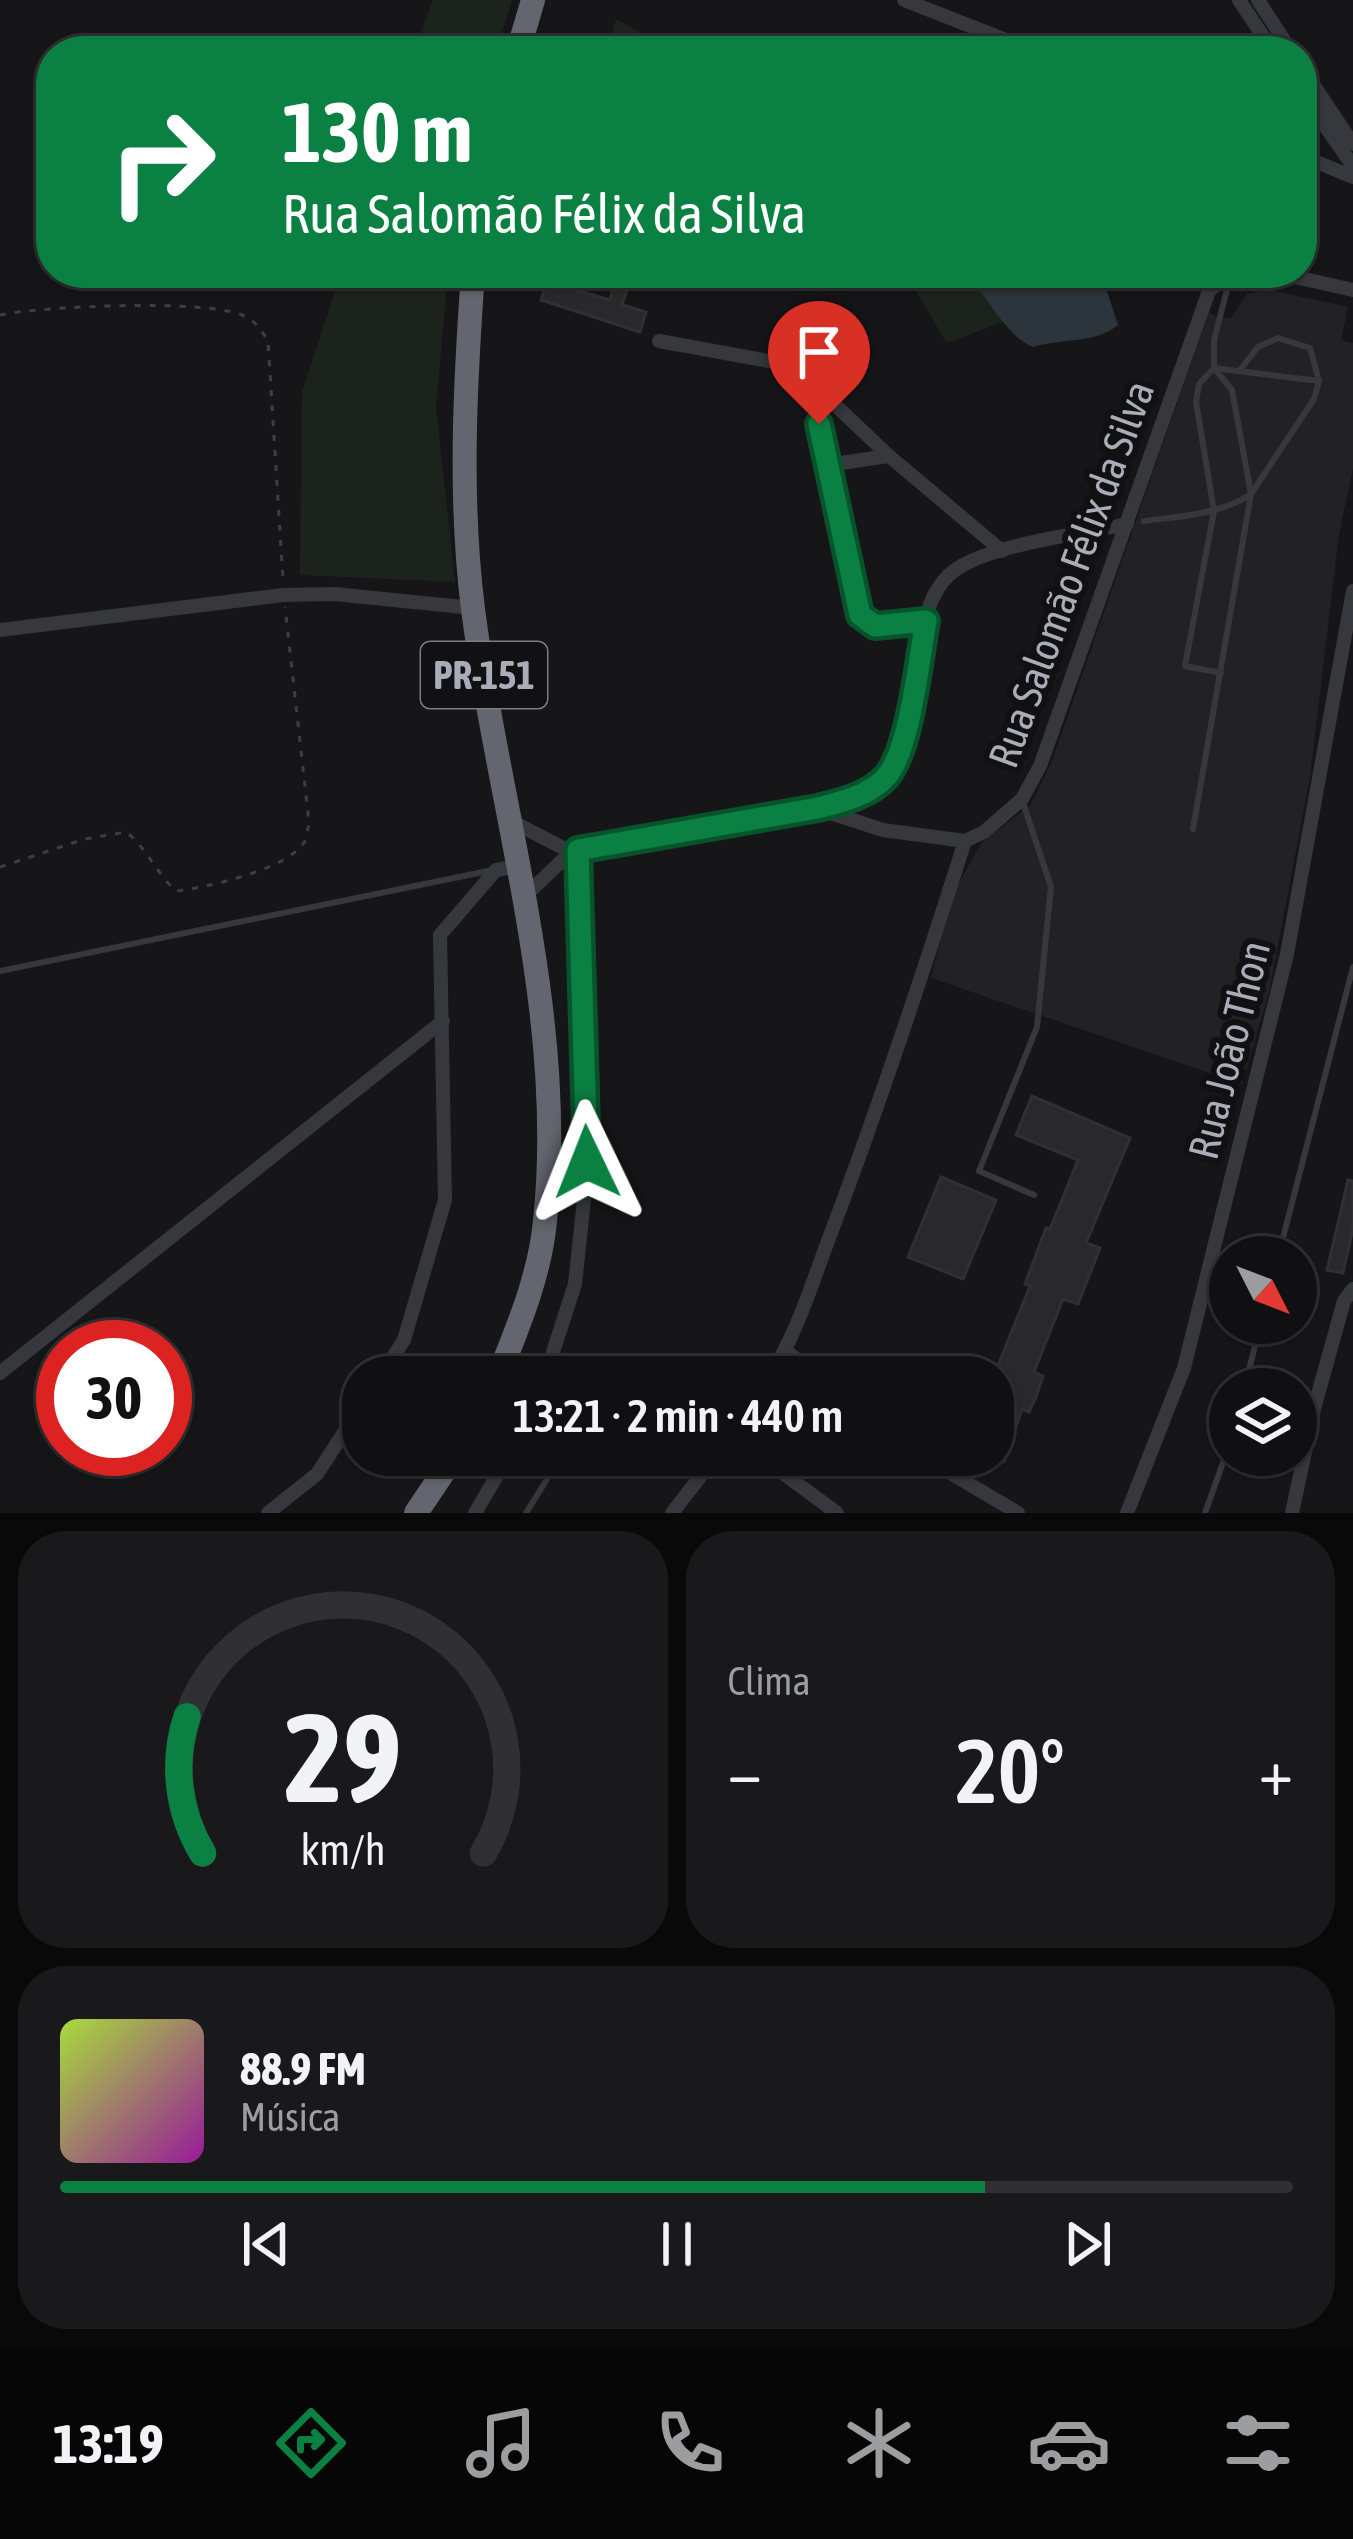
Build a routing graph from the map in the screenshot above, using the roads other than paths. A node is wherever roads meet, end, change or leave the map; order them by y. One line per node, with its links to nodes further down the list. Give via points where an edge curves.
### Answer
1 (533, 0): 5 (highway)
2 (1239, 0): 7 (street)
3 (1258, 0): 8 (street)
4 (912, 1): 6 (street)
5 (522, 36)
6 (997, 36)
7 (1264, 36)
8 (1281, 36)
9 (1317, 90): 11 (street)
10 (1317, 114): 13 (street)
11 (1353, 144)
12 (1317, 163): 14 (street)
13 (1353, 166)
14 (1353, 177)
15 (1317, 282): 19 (street)
16 (471, 288): 33 (highway, PR-151, via 464,401)
17 (1213, 288): 30 (street, Rua Salomão Félix da Silva)
18 (1227, 288): 21 (lane)
19 (1353, 290)
20 (659, 341): 24 (street, via 774,362)
21 (1214, 368): 22 (lane); 27 (lane, via 1232,390); 28 (lane, via 1196,402)
22 (1240, 370): 23 (lane); 23 (lane, via 1258,346 1278,338 1310,348)
23 (1319, 381): 27 (lane)
24 (812, 383): 25 (street); 26 (street)
25 (890, 456): 26 (street); 31 (street)
26 (827, 465): 34 (street, via 860,615 875,626)
27 (1251, 494): 28 (lane); 36 (lane)
28 (1214, 511): 29 (lane); 36 (lane, via 1186,666)
29 (1144, 521)
30 (1127, 524): 31 (street); 37 (street, Rua Salomão Félix da Silva)
31 (1002, 551): 34 (street, via 943,580)
32 (1353, 591): 73 (street, Rua João Thon, via 1287,954 1188,1353)
33 (473, 608): 35 (street, via 283,595); 39 (highway, PR-151)
34 (926, 621): 38 (street, via 901,752 888,776)
35 (0, 630)
36 (1221, 673): 40 (lane)
37 (1022, 799): 41 (street, Rua Salomão Félix da Silva); 48 (lane, via 1051,887 1037,1027 979,1171)
38 (818, 808): 41 (street, via 883,830); 42 (street)
39 (512, 820): 42 (street); 43 (highway, PR-151)
40 (1193, 830)
41 (965, 841): 51 (street)
42 (574, 851): 44 (street); 54 (street, via 587,1162 575,1284)
43 (508, 868): 44 (highway, PR-151); 46 (lane); 47 (street, via 440,935)
44 (525, 896): 53 (highway, PR-151, via 548,1074 545,1224)
45 (1353, 967): 49 (lane)
46 (0, 971)
47 (443, 1021): 52 (street, via 445,1200); 57 (street)
48 (1034, 1195)
49 (1283, 1236)
50 (1350, 1298): 75 (street)
51 (786, 1351): 55 (street); 56 (street)
52 (394, 1356)
53 (506, 1356)
54 (552, 1356)
55 (783, 1356)
56 (792, 1356)
57 (0, 1373)
58 (342, 1435): 66 (street, via 317,1474)
59 (441, 1476): 67 (highway)
60 (497, 1476): 68 (street)
61 (549, 1476): 69 (lane)
62 (701, 1476): 70 (street)
63 (787, 1476): 71 (street)
64 (955, 1476): 72 (street)
65 (1218, 1476): 74 (lane)
66 (268, 1513)
67 (416, 1513)
68 (475, 1513)
69 (526, 1513)
70 (672, 1513)
71 (837, 1513)
72 (1018, 1513)
73 (1127, 1513)
74 (1205, 1513)
75 (1292, 1513)

